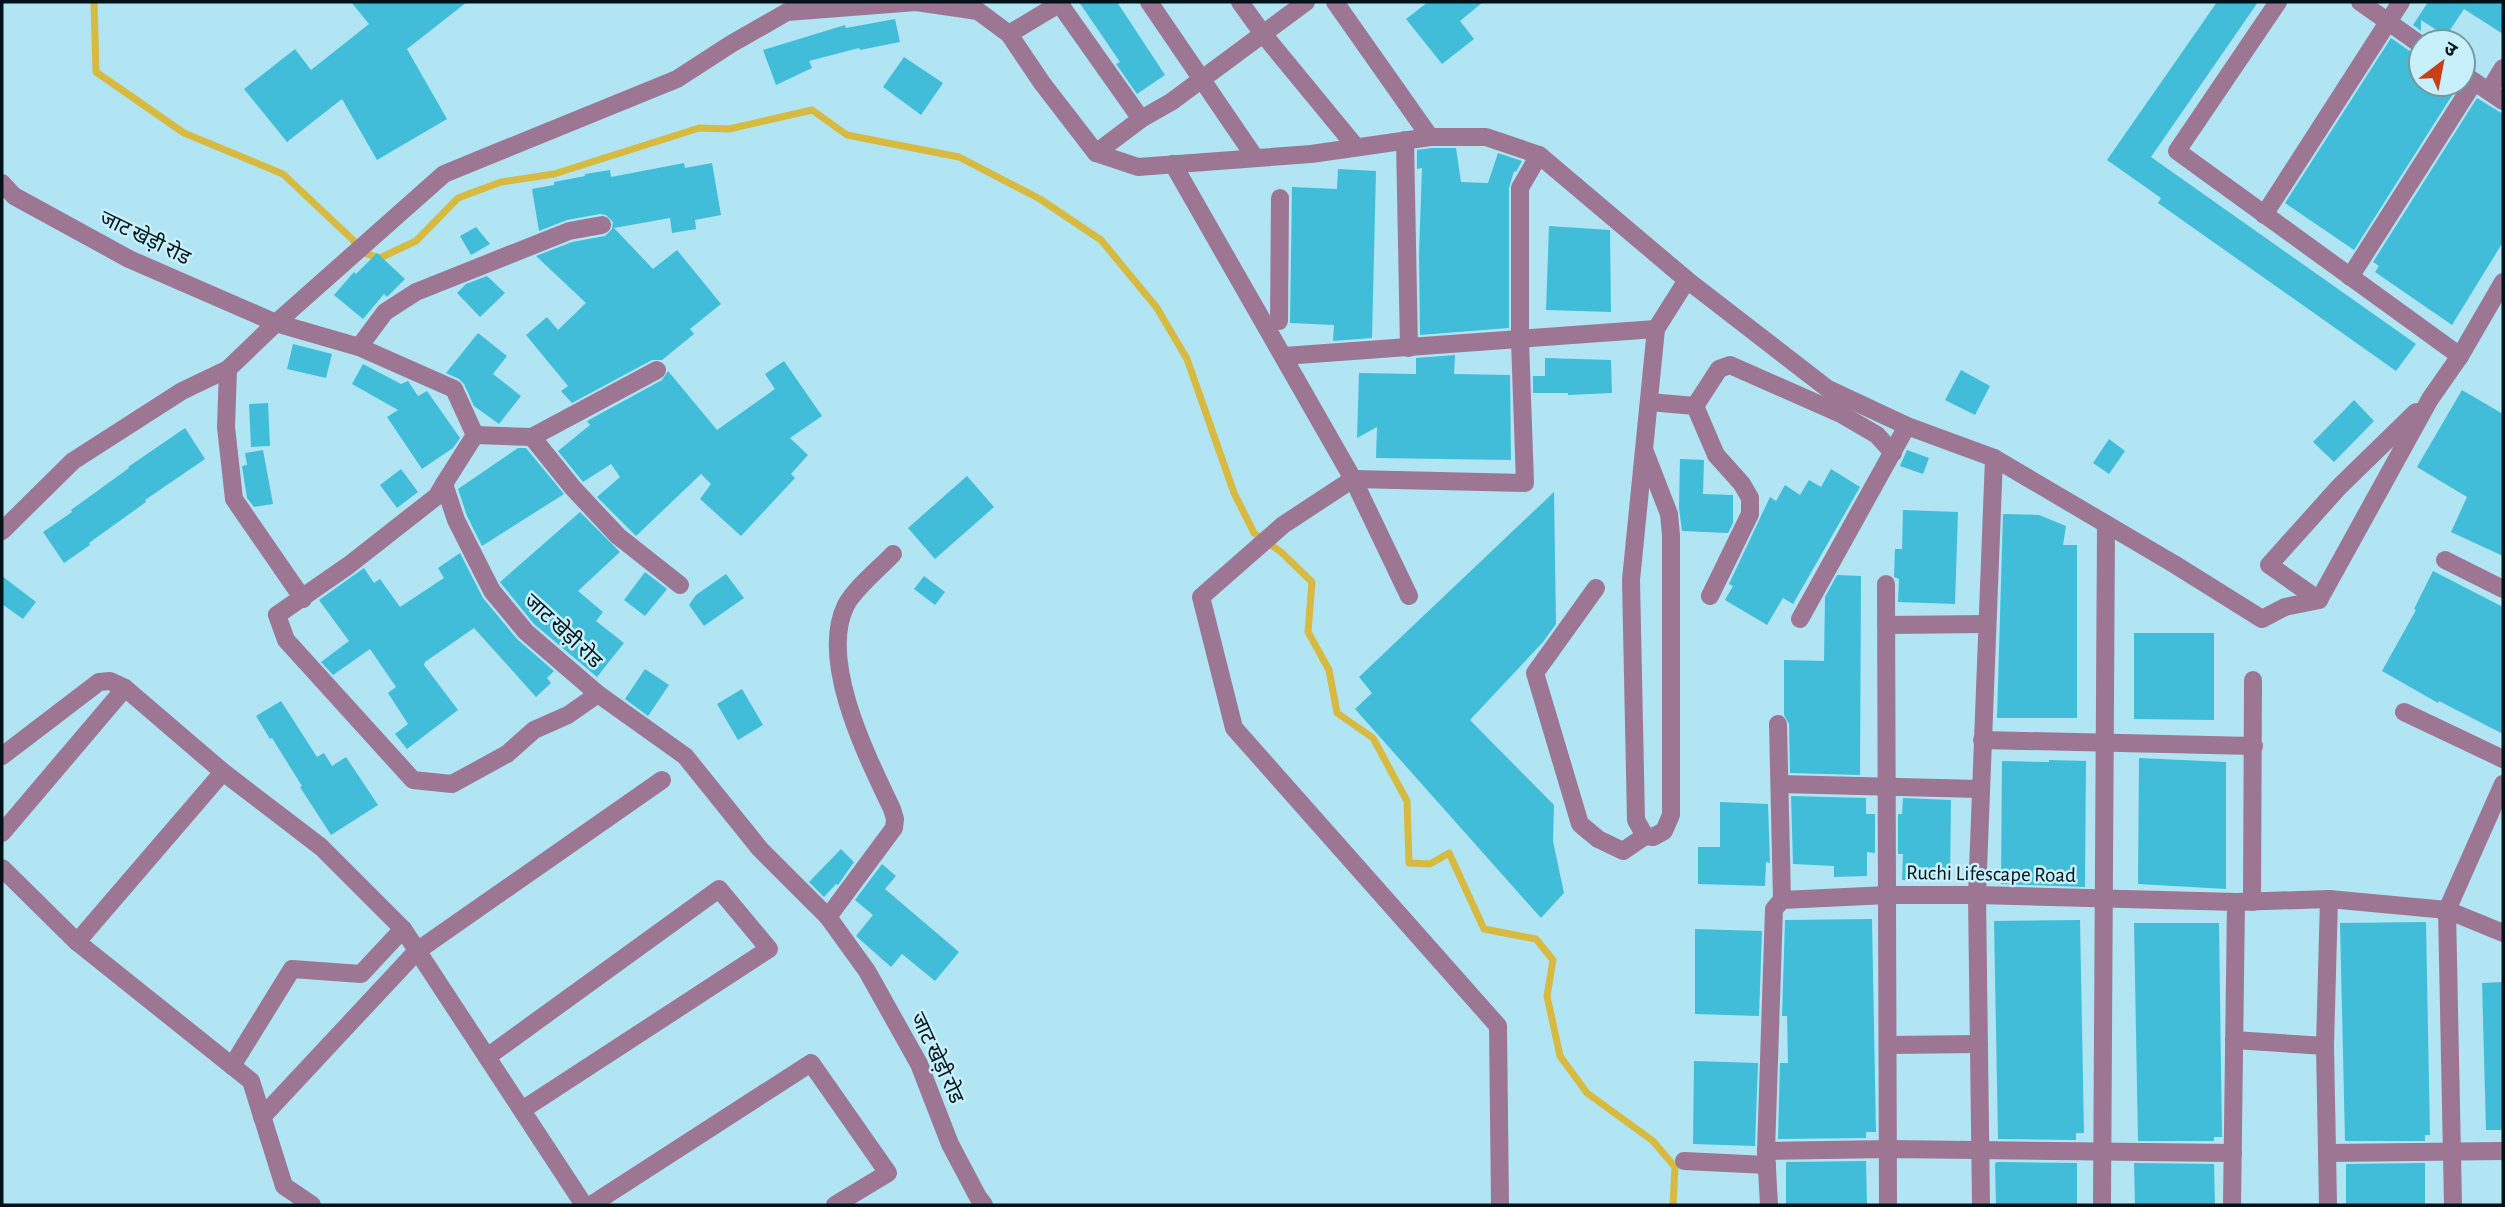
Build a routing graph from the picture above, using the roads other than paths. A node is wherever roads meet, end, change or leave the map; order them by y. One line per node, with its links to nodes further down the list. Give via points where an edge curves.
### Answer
1 (1060, 2): 11 (street); 17 (street)
2 (1149, 2): 15 (street)
3 (1240, 2): 12 (street)
4 (1306, 2): 12 (street)
5 (1335, 2): 18 (street)
6 (2278, 2): 27 (street, via 2177,151)
7 (2360, 2): 10 (street)
8 (2401, 2): 10 (street)
9 (794, 7): 11 (street, via 916,2 978,11); 35 (street, via 677,79 444,174)
10 (2388, 21): 13 (street); 27 (street)
11 (1009, 34): 21 (street)
12 (1263, 34): 15 (street); 20 (street)
13 (2407, 34)
14 (2503, 68): 16 (street)
15 (1202, 79): 17 (street); 23 (street)
16 (2482, 87): 29 (street)
17 (1140, 119): 21 (street)
18 (1430, 137): 19 (street); 22 (street, via 1486,137)
19 (1405, 140): 20 (street); 39 (street)
20 (1356, 147): 23 (street)
21 (1096, 153): 24 (street, via 1138,167)
22 (1539, 155): 30 (street); 37 (street, via 1520,188)
23 (1254, 156): 24 (street)
24 (1173, 164): 33 (street)
25 (2, 183): 35 (street, जाट खेड़ी रोड, via 14,196 129,259)
26 (1280, 198): 31 (street)
27 (2264, 215): 29 (street)
28 (602, 225): 38 (street, via 557,236 416,292 385,312)
29 (2350, 277): 41 (street)
30 (1687, 280): 36 (street); 47 (street, via 1828,389)
31 (1278, 282): 33 (street); 34 (street)
32 (2503, 282): 41 (street)
33 (1256, 309): 40 (street)
34 (1279, 321)
35 (276, 323): 38 (street, जाट खेड़ी रोड); 42 (street)
36 (1656, 329): 37 (street); 45 (street)
37 (1520, 341): 39 (street); 53 (street, via 1525,483)
38 (359, 347): 48 (street, जाट खेड़ी रोड, via 454,390)
39 (1409, 348): 40 (street)
40 (1283, 356): 53 (street)
41 (2460, 356): 44 (street)
42 (228, 369): 56 (street, via 182,391 73,461); 65 (street, via 226,427 234,499)
43 (657, 370): 49 (street)
44 (2430, 400): 66 (street); 66 (street, via 2339,487 2269,565)
45 (1649, 402): 46 (street); 50 (street)
46 (1695, 406): 51 (street, via 1720,369 1730,365 1841,414 1877,435); 64 (street, via 1716,455 1750,498 1750,514)
47 (1907, 426): 51 (street); 52 (street)
48 (475, 435): 49 (street); 54 (street)
49 (532, 437): 60 (street, via 618,536)
50 (1644, 449): 87 (street, via 1630,580 1636,820); 87 (street, via 1669,514 1671,535 1671,816 1664,831)
51 (1893, 453): 67 (street)
52 (1994, 458): 55 (street); 68 (street)
53 (1353, 479): 63 (street); 123 (street, via 1283,524 1201,597 1234,728 1498,1026)
54 (444, 484): 65 (street, via 437,496); 72 (street, जाट खेड़ी रोड, via 456,520 492,591 526,632)
55 (2106, 525): 66 (street, via 2262,619 2285,607); 76 (street)
56 (2, 531)
57 (893, 554): 96 (street, via 846,605 838,667 861,742 892,809 894,828)
58 (2445, 560): 62 (street)
59 (1886, 584): 69 (street)
60 (680, 585)
61 (1596, 588): 87 (street, via 1535,673 1580,824 1623,852)
62 (2503, 589)
63 (1409, 596)
64 (1710, 596)
65 (303, 598): 72 (street, via 277,614 286,640 413,780 452,784)
66 (2319, 600)
67 (1800, 619)
68 (1987, 624): 69 (street); 75 (street)
69 (1886, 625): 84 (street)
70 (2253, 680): 77 (street)
71 (125, 688): 78 (street, via 99,682); 80 (street); 86 (street)
72 (598, 694): 96 (street, जाट खेड़ी रोड, via 685,756 760,849)
73 (2404, 712): 79 (street)
74 (1778, 724): 82 (street)
75 (1982, 740): 76 (street); 85 (street)
76 (2105, 742): 77 (street); 93 (street)
77 (2254, 746): 94 (street)
78 (2, 757)
79 (2503, 759)
80 (223, 772): 97 (street, via 321,847); 99 (street)
81 (662, 780): 100 (street)
82 (1780, 784): 84 (street); 92 (street)
83 (2503, 784): 95 (street)
84 (1887, 785): 85 (street); 89 (street)
85 (1979, 789): 90 (street)
86 (2, 833)
87 (1645, 836)
88 (2, 868): 99 (street)
89 (1888, 895): 90 (street, Ruchi Lifescape Road); 92 (street, Ruchi Lifescape Road); 103 (street)
90 (1977, 895): 93 (street, Ruchi Lifescape Road); 102 (street)
91 (2329, 899): 94 (street, Ruchi Lifescape Road); 95 (street, Ruchi Lifescape Road); 104 (street)
92 (1782, 900): 116 (street, via 1774,909)
93 (2105, 900): 94 (street, Ruchi Lifescape Road); 112 (street)
94 (2244, 902): 101 (street)
95 (2447, 910): 98 (street, Ruchi Lifescape Road); 113 (street)
96 (828, 917): 122 (street, जाट खेड़ी रोड, via 867,971 919,1064 950,1144)
97 (403, 929): 100 (street); 106 (street, via 360,974 292,969)
98 (2503, 933)
99 (77, 942): 106 (street)
100 (417, 951): 105 (street); 108 (street)
101 (2234, 1040): 104 (street); 114 (street)
102 (1979, 1044): 103 (street); 110 (street)
103 (1889, 1045): 109 (street)
104 (2325, 1046): 115 (street)
105 (487, 1057): 107 (street); 107 (street, via 719,888 769,949)
106 (232, 1066): 108 (street, via 251,1081)
107 (522, 1110): 119 (street)
108 (262, 1117): 118 (street, via 284,1186)
109 (1889, 1149): 110 (street); 116 (street); 125 (street)
110 (1981, 1151): 112 (street); 126 (street)
111 (2503, 1151): 113 (street)
112 (2103, 1152): 114 (street); 127 (street)
113 (2452, 1152): 115 (street); 130 (street)
114 (2233, 1153): 128 (street)
115 (2327, 1153): 129 (street)
116 (1767, 1158): 117 (street); 124 (street)
117 (1684, 1161)
118 (312, 1205)
119 (584, 1205)
120 (591, 1205): 121 (street, via 811,1063 888,1172)
121 (835, 1205)
122 (984, 1205)
123 (1500, 1205)
124 (1769, 1205)
125 (1888, 1205)
126 (1981, 1205)
127 (2102, 1205)
128 (2232, 1205)
129 (2328, 1205)
130 (2453, 1205)

